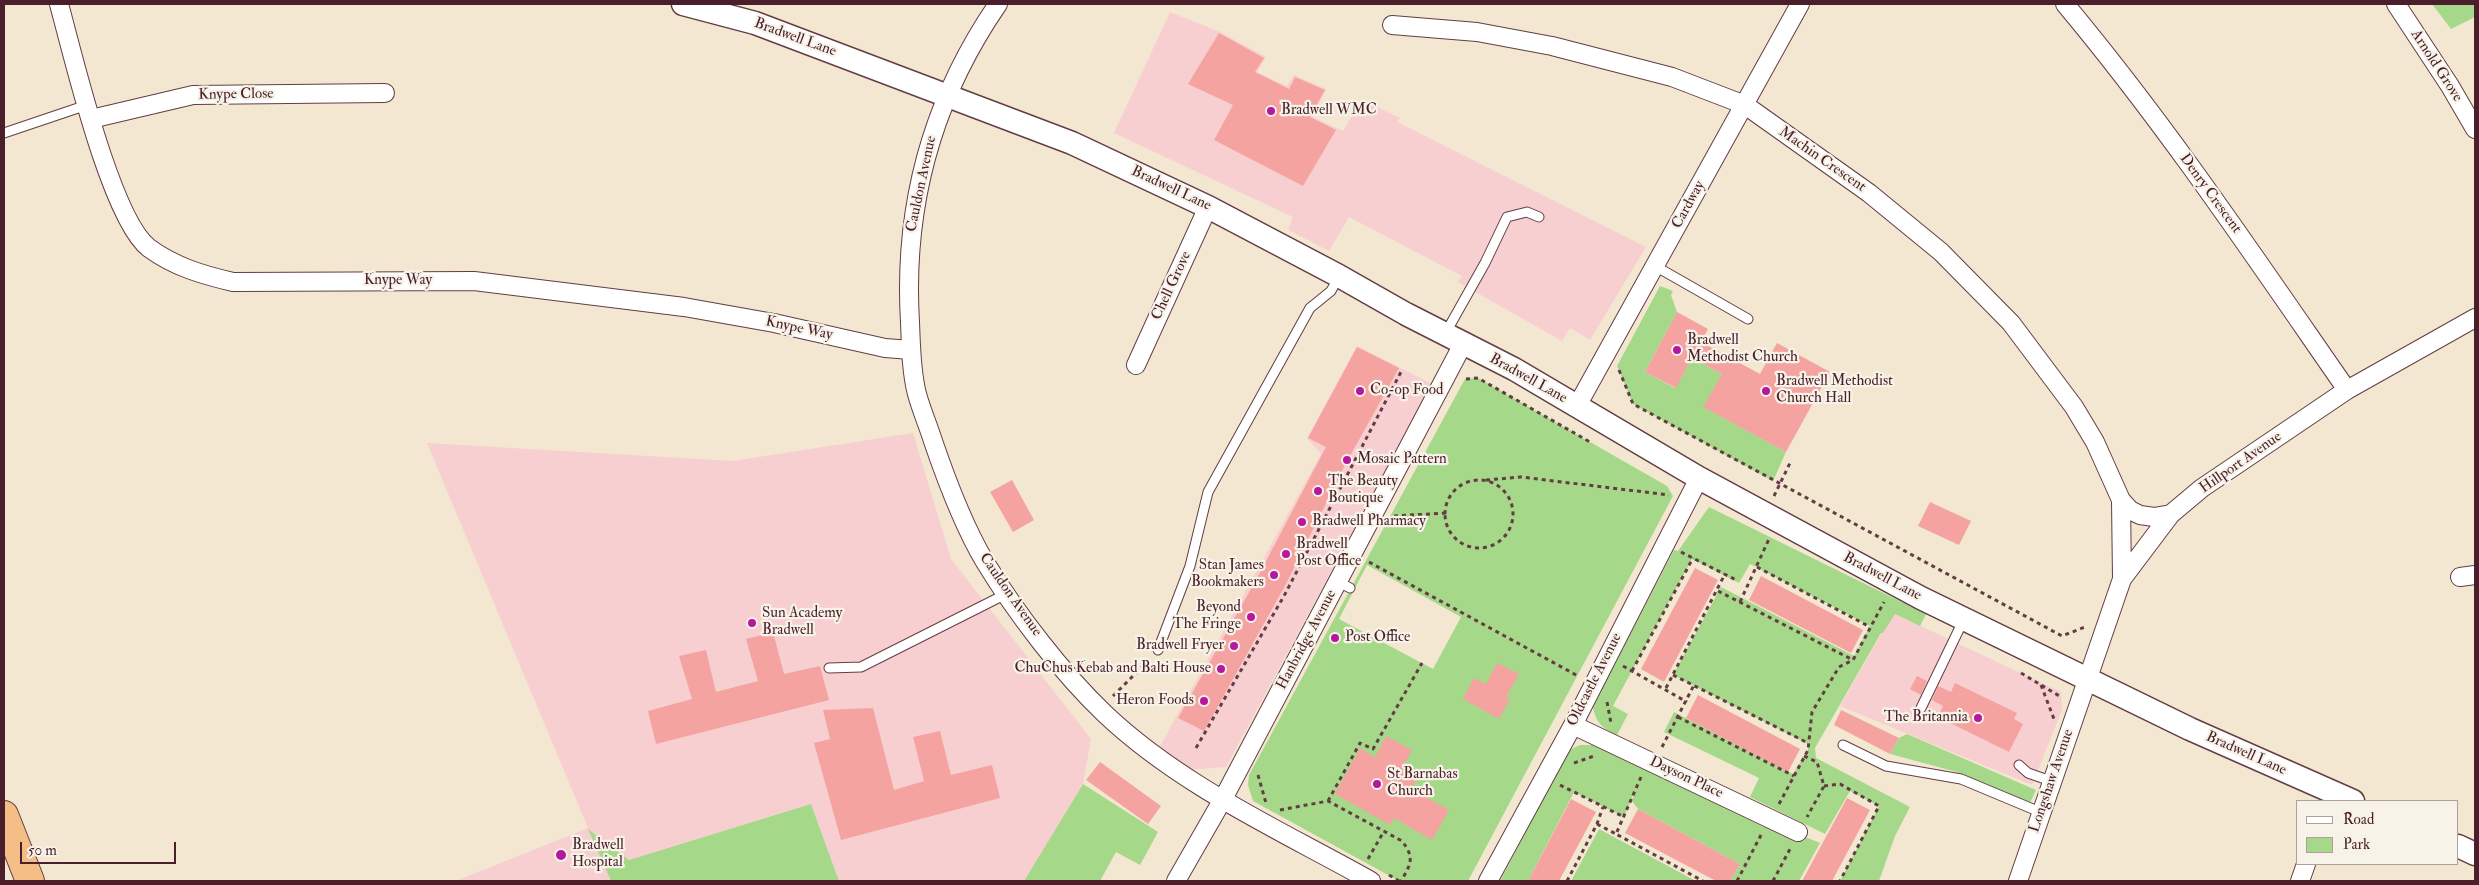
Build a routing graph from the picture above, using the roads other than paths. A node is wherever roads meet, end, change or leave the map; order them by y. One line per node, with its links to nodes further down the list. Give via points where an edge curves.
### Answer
1 (58, 4): 11 (street, Knype Way)
2 (683, 4): 9 (street, Bradwell Lane, via 755,23)
3 (998, 4): 9 (street, via 973,40)
4 (1800, 4): 10 (street, Cardway)
5 (2066, 4): 23 (street, Denry Crescent, via 2133,88 2242,237)
6 (2396, 4): 12 (street, Arnold Grove)
7 (1392, 25): 10 (street, Machin Crescent, via 1476,32 1552,46 1672,77)
8 (385, 93): 11 (street, Knype Close, via 193,95)
9 (947, 95): 14 (street, Bradwell Lane, via 1072,143); 21 (street, Cauldon Avenue, via 932,135 912,220 908,291)
10 (1745, 105): 16 (street, Cardway); 26 (street, Machin Crescent, via 1869,193 1941,252 2011,322 2074,407 2095,442)
11 (89, 112): 13 (lane); 21 (street, Knype Way, via 120,205 129,222 148,247 198,274 234,282 474,281 684,307 885,348)
12 (2475, 129)
13 (4, 133)
14 (1208, 207): 17 (street, Bradwell Lane); 22 (street, Chell Grove)
15 (1539, 217): 20 (lane, via 1527,212 1507,217)
16 (1655, 266): 19 (lane); 24 (street, Cardway)
17 (1339, 276): 20 (street, Bradwell Lane); 31 (lane, via 1331,291 1310,308 1208,492 1190,566)
18 (2475, 318): 23 (street, Hillport Avenue)
19 (1748, 319)
20 (1454, 339): 24 (street, Bradwell Lane); 40 (street, Hanbridge Avenue, via 1353,553 1344,584)
21 (911, 350): 29 (street, Cauldon Avenue, via 917,392 949,486 984,561)
22 (1136, 365)
23 (2347, 390): 27 (street, Hillport Avenue, via 2202,488)
24 (1577, 406): 25 (street, Bradwell Lane)
25 (1694, 488): 30 (street, Bradwell Lane, via 1772,517); 35 (street, Oldcastle Avenue)
26 (2120, 500): 27 (street, Machin Crescent, via 2140,515); 28 (street, Machin Crescent)
27 (2171, 514): 28 (street, Hillport Avenue)
28 (2122, 579): 33 (street, Hillport Avenue)
29 (1006, 594): 32 (lane, via 861,667); 40 (street, Cauldon Avenue, via 1057,661 1101,709 1162,761)
30 (1964, 619): 33 (street, Bradwell Lane); 34 (lane)
31 (1158, 650)
32 (829, 668)
33 (2087, 681): 38 (street, Longshaw Avenue); 39 (street, Bradwell Lane)
34 (1921, 708)
35 (1573, 725): 43 (street, Dayson Place, via 1773,814); 50 (street, Oldcastle Avenue)
36 (1843, 745): 41 (lane, via 1886,766 1961,779)
37 (2019, 765): 38 (lane, via 2028,773)
38 (2051, 781): 41 (street, Longshaw Avenue)
39 (2339, 798)
40 (1223, 799): 47 (street, Cauldon Avenue); 49 (street, Hanbridge Avenue)
41 (2040, 812): 51 (street, Longshaw Avenue)
42 (4, 815): 48 (highway)
43 (1798, 832)
44 (2459, 846): 45 (street)
45 (2475, 854)
46 (2306, 865): 52 (street)
47 (1365, 873)
48 (30, 881)
49 (1176, 881)
50 (1488, 881)
51 (2018, 881)
52 (2300, 881)

